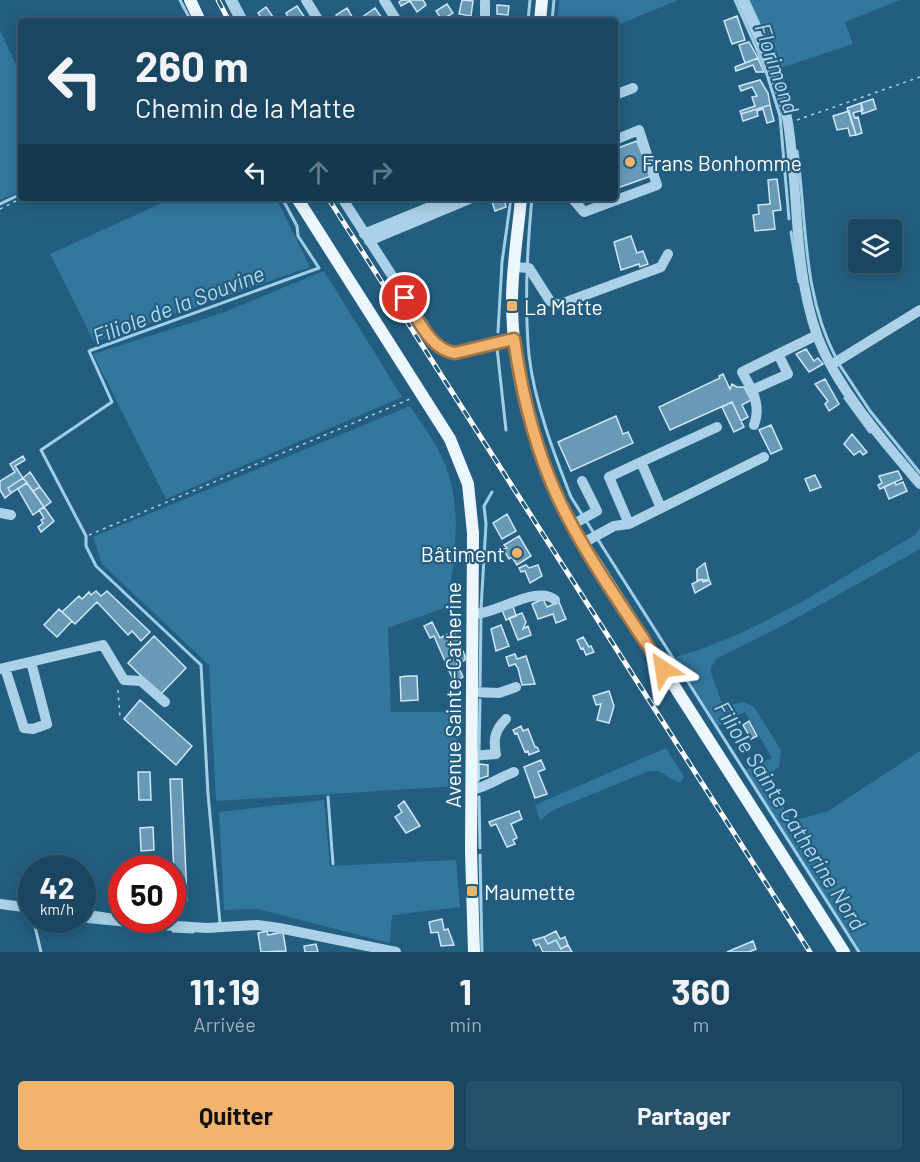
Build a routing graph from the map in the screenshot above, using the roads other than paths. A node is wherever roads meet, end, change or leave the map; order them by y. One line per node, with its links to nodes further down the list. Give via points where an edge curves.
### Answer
1 (190, 0): 8 (main road)
2 (230, 0): 9 (street)
3 (306, 0): 10 (street)
4 (384, 0): 11 (street)
5 (542, 0): 13 (main road)
6 (742, 0): 29 (street, via 772,71 788,123 796,225)
7 (485, 2): 12 (street)
8 (199, 18)
9 (239, 18)
10 (314, 18)
11 (395, 18)
12 (484, 18)
13 (540, 18)
14 (633, 88): 15 (street)
15 (618, 93)
16 (618, 139): 17 (street, via 639,130 657,184)
17 (618, 199)
18 (299, 201): 45 (main road, Avenue Sainte-Catherine, via 450,439 468,484)
19 (344, 201): 25 (street)
20 (446, 201): 25 (street)
21 (464, 201): 25 (street)
22 (521, 201): 27 (main road)
23 (575, 201): 24 (street, via 584,212)
24 (613, 201)
25 (367, 238): 30 (street, via 438,347 455,353)
26 (668, 254): 27 (street, via 661,267 558,305 550,301 529,268)
27 (514, 267): 30 (main road)
28 (920, 310): 32 (street)
29 (816, 335): 31 (street); 32 (street)
30 (514, 339): 42 (main road, via 533,432)
31 (778, 354): 33 (street, via 788,374); 33 (street, via 737,374)
32 (831, 365): 39 (street)
33 (752, 390): 34 (street, via 758,416)
34 (754, 425)
35 (717, 427): 37 (street)
36 (764, 457): 40 (street)
37 (641, 462): 40 (street); 41 (street, via 609,477)
38 (582, 481): 42 (street, via 597,512)
39 (920, 484)
40 (661, 508): 41 (street)
41 (629, 524): 43 (street, via 614,526)
42 (572, 525): 43 (main road)
43 (583, 543): 60 (main road)
44 (555, 600): 45 (street, via 544,594)
45 (478, 614): 49 (main road, Avenue Sainte-Catherine)
46 (31, 662): 47 (street); 47 (street, via 46,724 33,729 24,728); 50 (street, via 103,645 124,680 141,681)
47 (3, 668)
48 (516, 687): 49 (street, via 499,693)
49 (472, 692): 52 (main road, Avenue Sainte-Catherine)
50 (165, 702)
51 (506, 719): 52 (street, via 497,728 496,754)
52 (471, 756): 54 (main road, Avenue Sainte-Catherine)
53 (514, 772): 54 (street, via 488,787)
54 (471, 790): 59 (main road, Avenue Sainte-Catherine)
55 (0, 904): 56 (street)
56 (18, 906)
57 (96, 916): 58 (street, via 207,928 257,925)
58 (396, 952)
59 (474, 952)
60 (844, 952)

